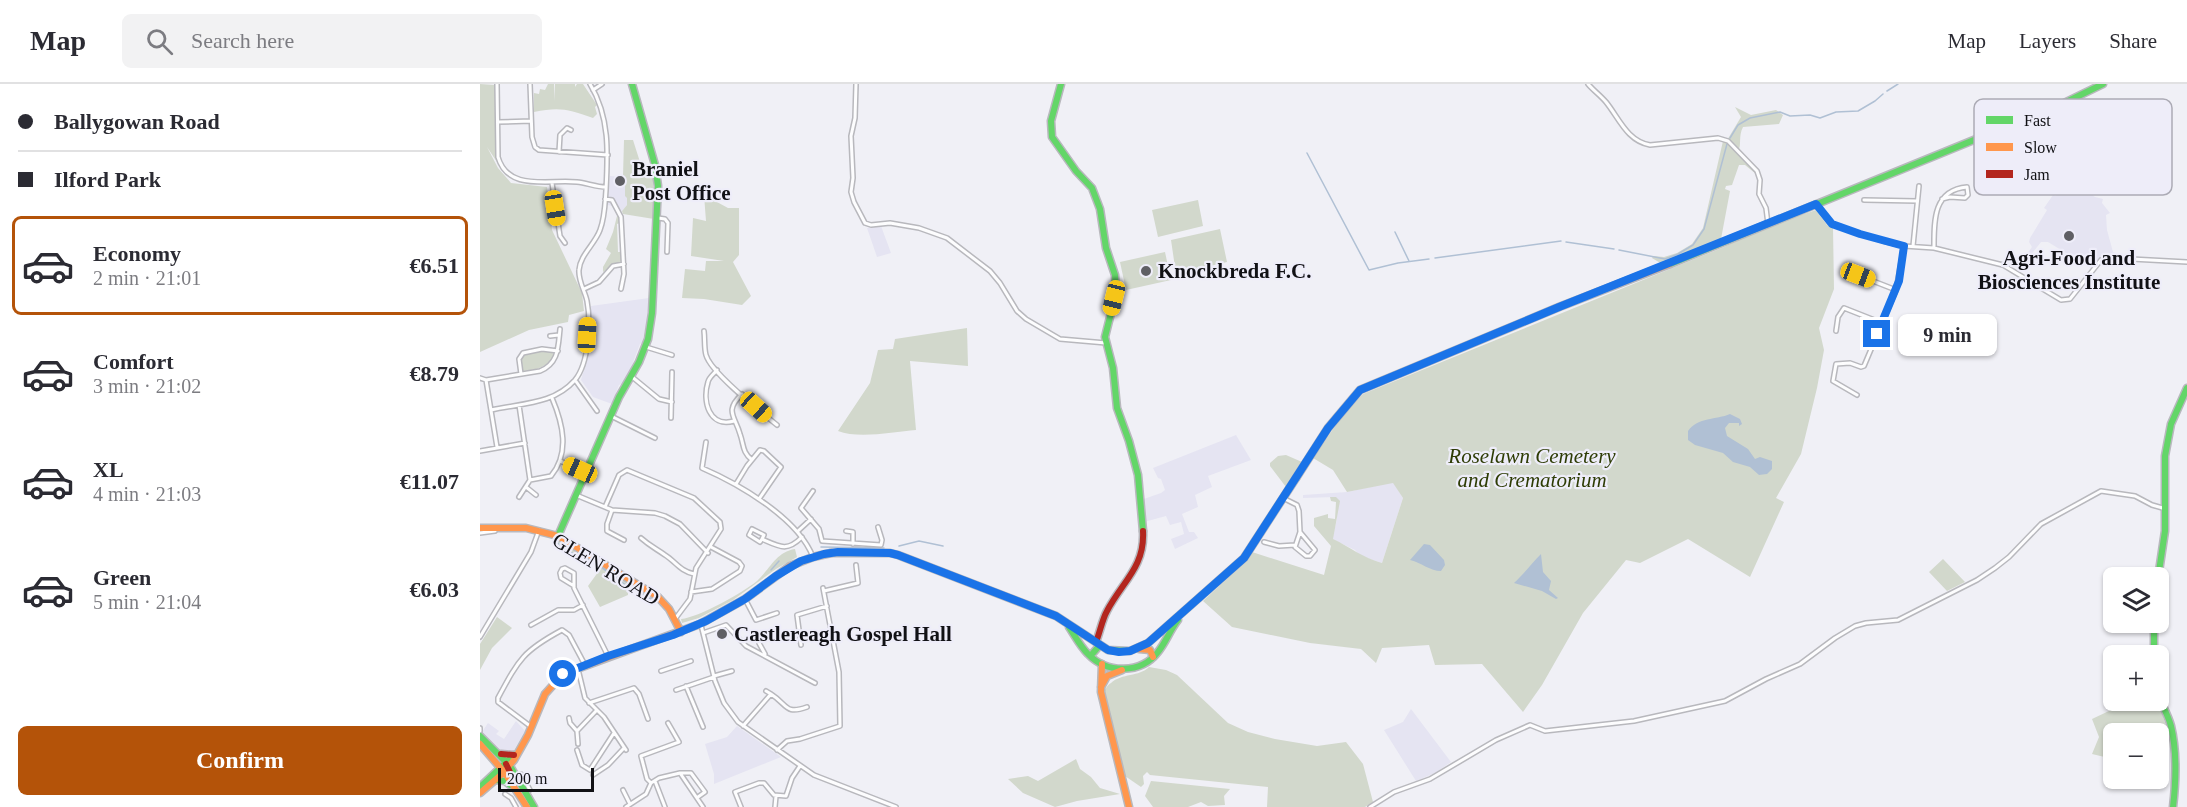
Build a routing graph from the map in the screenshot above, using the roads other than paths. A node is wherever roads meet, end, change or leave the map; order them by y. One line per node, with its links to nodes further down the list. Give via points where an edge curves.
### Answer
1 (497, 84): 12 (street)
2 (530, 84): 13 (street)
3 (590, 84): 10 (street)
4 (602, 84): 10 (street)
5 (632, 84): 26 (main road, via 656,171)
6 (856, 84): 45 (street, via 851,192 865,223 900,224 947,238 990,271 1026,319 1060,339)
7 (1061, 84): 45 (main road, via 1051,121 1052,137 1092,188 1115,275 1116,292)
8 (1588, 84): 27 (street, via 1642,144 1718,138 1728,141 1757,171)
9 (2103, 84): 11 (main road)
10 (593, 90): 17 (street, via 600,105)
11 (2072, 99)
12 (498, 122): 13 (street); 18 (street, via 498,157 506,173 517,179)
13 (531, 122): 16 (street, via 535,147)
14 (565, 122): 16 (street, via 569,129 560,135)
15 (1974, 140): 25 (main road)
16 (559, 152): 17 (street)
17 (608, 155): 20 (street)
18 (552, 183): 20 (street, via 574,181); 28 (street, via 560,236)
19 (1919, 186): 24 (street)
20 (606, 187): 21 (street)
21 (605, 199): 34 (street, via 614,201 620,214); 36 (street, via 601,227 579,268)
22 (1942, 199): 22 (street, via 1948,194 1967,187 1965,198); 31 (street, via 1936,214)
23 (1864, 200): 24 (street)
24 (1917, 201): 30 (street)
25 (1816, 204): 27 (main road); 29 (street, via 1832,224)
26 (658, 218): 32 (street, via 668,223); 48 (main road)
27 (1768, 224): 87 (main road, via 1360,390 1328,428)
28 (565, 243)
29 (1904, 246): 30 (street); 38 (street)
30 (1913, 246): 31 (street)
31 (1934, 248): 33 (street, via 2003,265 2064,301 2082,286 2101,260)
32 (667, 252)
33 (2187, 262)
34 (624, 264): 36 (street, via 613,266 599,282); 37 (street)
35 (1850, 272): 38 (street)
36 (584, 289): 57 (street, via 588,311 586,351)
37 (621, 289)
38 (1896, 290): 39 (street)
39 (1882, 322): 42 (street, via 1845,308 1838,317); 60 (street, via 1863,367 1836,364 1833,381)
40 (560, 329): 43 (street)
41 (704, 331): 47 (street)
42 (1836, 331)
43 (559, 335): 44 (street); 49 (street)
44 (550, 336)
45 (1106, 343): 131 (main road, via 1117,408 1138,475 1143,545 1135,571 1112,601 1098,634)
46 (698, 344): 47 (street)
47 (705, 344): 51 (street, via 706,358)
48 (646, 346): 50 (street); 54 (main road)
49 (558, 351): 53 (street, via 544,370); 53 (street, via 523,353 519,359)
50 (672, 355)
51 (717, 370): 59 (street); 68 (street, via 708,382 707,408 717,420)
52 (672, 372): 62 (street)
53 (520, 374): 56 (street)
54 (631, 376): 62 (street, via 659,399); 66 (main road)
55 (480, 378): 56 (street)
56 (486, 380): 64 (street)
57 (575, 380): 61 (street); 65 (street)
58 (2187, 388): 90 (main road, via 2167,443)
59 (742, 394): 68 (street, via 732,408); 69 (street)
60 (1857, 395)
61 (552, 398): 63 (street); 78 (street, via 564,445)
62 (672, 402): 67 (street)
63 (519, 405): 64 (street); 72 (street)
64 (491, 410): 73 (street)
65 (597, 411)
66 (611, 416): 70 (street); 79 (main road)
67 (671, 418)
68 (734, 422): 77 (street, via 743,450)
69 (777, 426)
70 (655, 438)
71 (706, 442): 75 (street)
72 (525, 443): 73 (street); 80 (street)
73 (497, 447): 76 (street)
74 (700, 448): 75 (street)
75 (705, 448): 81 (street, via 702,468)
76 (480, 451)
77 (752, 460): 81 (street); 88 (street, via 760,450 781,467)
78 (560, 461): 79 (street); 80 (street, via 551,476)
79 (586, 472): 85 (main road)
80 (530, 480): 82 (street)
81 (736, 484): 88 (street)
82 (526, 487): 84 (street); 86 (street)
83 (813, 491): 92 (street, via 801,508)
84 (536, 495)
85 (576, 495): 89 (street); 99 (main road)
86 (519, 497)
87 (1283, 498): 98 (street, via 1297,506); 120 (main road, via 1244,558)
88 (759, 499): 96 (street)
89 (605, 507): 91 (street); 107 (street, via 619,475 630,471 694,498 710,512 721,527)
90 (2166, 509): 111 (main road); 196 (street, via 2135,496 2101,491 2041,524 2009,557 1977,580 1898,620 1866,623 1845,631 1800,664 1725,701 1622,723 1545,731 1530,725)
91 (612, 510): 103 (street, via 608,531); 108 (street, via 665,516 680,524)
92 (811, 519): 96 (street); 105 (street, via 822,541)
93 (878, 527): 105 (street, via 881,545)
94 (480, 530): 95 (main road, GLEN ROAD)
95 (539, 530): 99 (main road, GLEN ROAD); 128 (street, via 531,552)
96 (798, 531): 100 (street)
97 (846, 531): 105 (street, via 853,532)
98 (1300, 532): 106 (street); 106 (street, via 1313,547 1313,554 1306,555)
99 (558, 536): 122 (main road, GLEN ROAD, via 650,591)
100 (802, 537): 102 (street, via 783,547); 109 (street)
101 (641, 538): 114 (street, via 675,565)
102 (762, 539): 102 (street, via 760,542 749,535 752,529 764,535)
103 (624, 540)
104 (1264, 542): 106 (street)
105 (853, 544)
106 (1295, 545)
107 (711, 547): 108 (street); 116 (street, via 739,562 740,571 712,589)
108 (708, 553): 114 (street)
109 (813, 557): 117 (main road, via 790,566); 123 (main road, via 838,552 898,555)
110 (856, 565): 113 (street)
111 (2159, 567)
112 (863, 572): 113 (street)
113 (858, 573): 119 (street, via 858,583 824,589)
114 (694, 574): 116 (street)
115 (574, 586): 115 (street, via 573,572 562,569 561,578); 118 (street)
116 (691, 592): 122 (street)
117 (745, 599): 121 (street, via 756,620); 124 (main road)
118 (583, 605): 125 (street, via 574,610 558,610); 133 (street)
119 (826, 606): 130 (street, via 797,615 801,644); 168 (street, via 839,672 840,726 787,741)
120 (1185, 611): 132 (main road, via 1148,643); 135 (main road)
121 (777, 613)
122 (675, 619): 126 (main road, GLEN ROAD)
123 (1063, 621): 131 (main road); 136 (main road)
124 (700, 624): 126 (main road); 127 (street)
125 (531, 625)
126 (681, 632): 133 (main road)
127 (703, 633): 134 (street, via 726,625 742,644); 142 (street)
128 (480, 636)
129 (759, 643): 134 (street)
130 (795, 643)
131 (1098, 644): 132 (main road, via 1119,652); 136 (main road)
132 (1133, 650): 135 (main road, via 1149,650)
133 (608, 656): 138 (main road)
134 (766, 656): 143 (street)
135 (1153, 657): 140 (main road)
136 (1097, 659): 140 (main road); 147 (main road)
137 (691, 661): 139 (street)
138 (581, 666): 150 (street); 157 (main road, via 563,674 549,687); 157 (street, via 570,635 562,630 535,645 519,661 498,702)
139 (661, 670)
140 (1126, 670): 147 (main road, via 1107,676)
141 (732, 671): 142 (street)
142 (714, 677): 144 (street); 156 (street, via 729,710)
143 (815, 683)
144 (686, 686): 145 (street); 158 (street)
145 (676, 690)
146 (766, 691): 148 (street)
147 (1101, 692): 195 (main road)
148 (771, 694): 149 (street, via 791,710 806,707); 156 (street)
149 (802, 702)
150 (588, 703): 151 (street); 154 (street, via 634,688)
151 (596, 711): 159 (street); 160 (street)
152 (2165, 711): 197 (main road, via 2172,733)
153 (569, 718): 159 (street)
154 (648, 719)
155 (668, 723): 162 (street)
156 (743, 726): 168 (street)
157 (531, 727): 166 (main road)
158 (702, 727)
159 (577, 730): 164 (street)
160 (614, 733): 167 (street, via 590,770 582,765); 174 (street, via 625,749)
161 (480, 736): 169 (main road)
162 (679, 742): 165 (street); 177 (street, via 642,756 648,779)
163 (480, 744): 172 (main road)
164 (578, 744)
165 (682, 748)
166 (520, 749): 170 (main road); 172 (main road)
167 (577, 750)
168 (777, 750): 171 (street)
169 (496, 752): 170 (main road); 172 (main road)
170 (514, 755): 172 (main road)
171 (800, 766): 183 (street, via 787,795); 194 (street, via 820,778)
172 (506, 768): 175 (main road); 176 (main road); 178 (main road); 186 (main road)
173 (680, 773): 177 (street); 184 (street); 184 (street, via 695,777 705,792)
174 (593, 775)
175 (517, 776): 179 (street, via 522,774); 188 (main road)
176 (496, 780): 181 (main road); 186 (main road, via 510,784)
177 (653, 782): 185 (street, via 646,794); 190 (street)
178 (480, 787)
179 (530, 790)
180 (623, 790): 185 (street)
181 (480, 793)
182 (505, 794): 187 (street)
183 (776, 796): 192 (street, via 761,782 734,793); 193 (street)
184 (698, 797): 191 (street)
185 (630, 804): 189 (street)
186 (525, 806)
187 (516, 807)
188 (534, 807)
189 (626, 807)
190 (665, 807)
191 (703, 807)
192 (741, 807)
193 (775, 807)
194 (896, 807)
195 (1129, 807)
196 (1370, 807)
197 (2173, 807)

